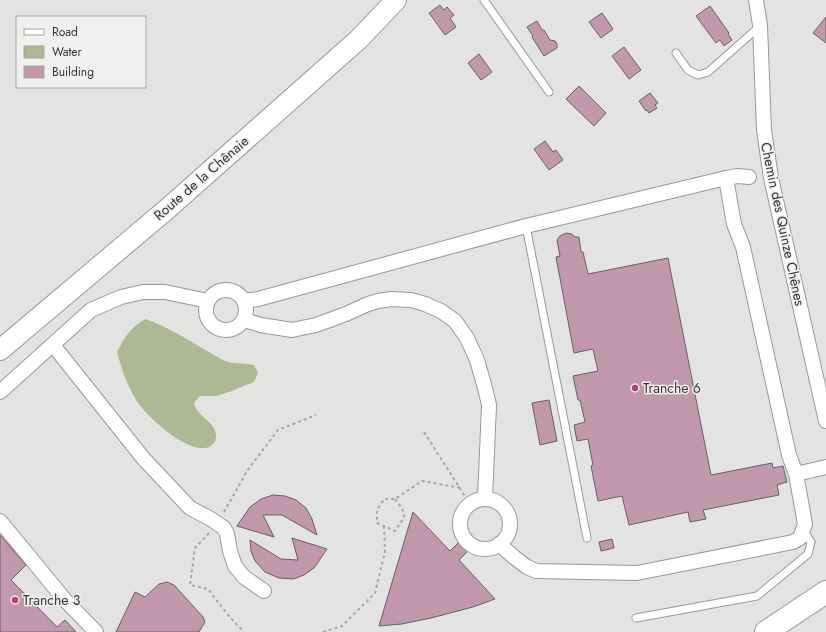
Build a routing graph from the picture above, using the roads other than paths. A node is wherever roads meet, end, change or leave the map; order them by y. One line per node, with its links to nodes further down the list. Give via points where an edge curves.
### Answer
1 (396, 0): 14 (street, Route de la Chênaie, via 359,39 172,205)
2 (484, 0): 6 (lane)
3 (756, 0): 4 (street, Chemin des Quinze Chênes)
4 (760, 26): 5 (lane, via 708,72 698,75 688,70); 16 (street, Chemin des Quinze Chênes, via 764,130 771,178)
5 (676, 53)
6 (549, 92)
7 (749, 177): 8 (street)
8 (726, 178): 9 (street); 18 (street, via 734,224 743,247 789,455)
9 (526, 226): 11 (street); 22 (lane)
10 (208, 301): 11 (street, via 217,292 229,290); 12 (street, via 207,318 214,327 230,330); 13 (street, via 165,292 143,292 121,297 91,310)
11 (244, 301): 12 (street)
12 (244, 320): 19 (street, via 261,326 292,330 316,325 368,304 391,299 425,304 455,321 467,338 486,388 489,406)
13 (53, 345): 15 (street); 24 (street, via 143,458 190,508 224,528 235,566 244,577)
14 (0, 350)
15 (0, 392)
16 (826, 421)
17 (826, 467): 18 (street)
18 (796, 474): 21 (street, via 805,524)
19 (485, 499): 23 (street, via 498,503 509,517 510,528); 23 (street, via 470,504 463,512 460,522 462,535 478,548 486,549)
20 (1, 524): 27 (street, via 65,600)
21 (803, 530): 23 (street, via 800,538 793,542 637,573 536,571 527,567); 26 (lane, via 811,542 808,554 757,596)
22 (587, 538)
23 (499, 544)
24 (264, 591)
25 (826, 592): 28 (main road)
26 (636, 618)
27 (96, 632)
28 (766, 632)

